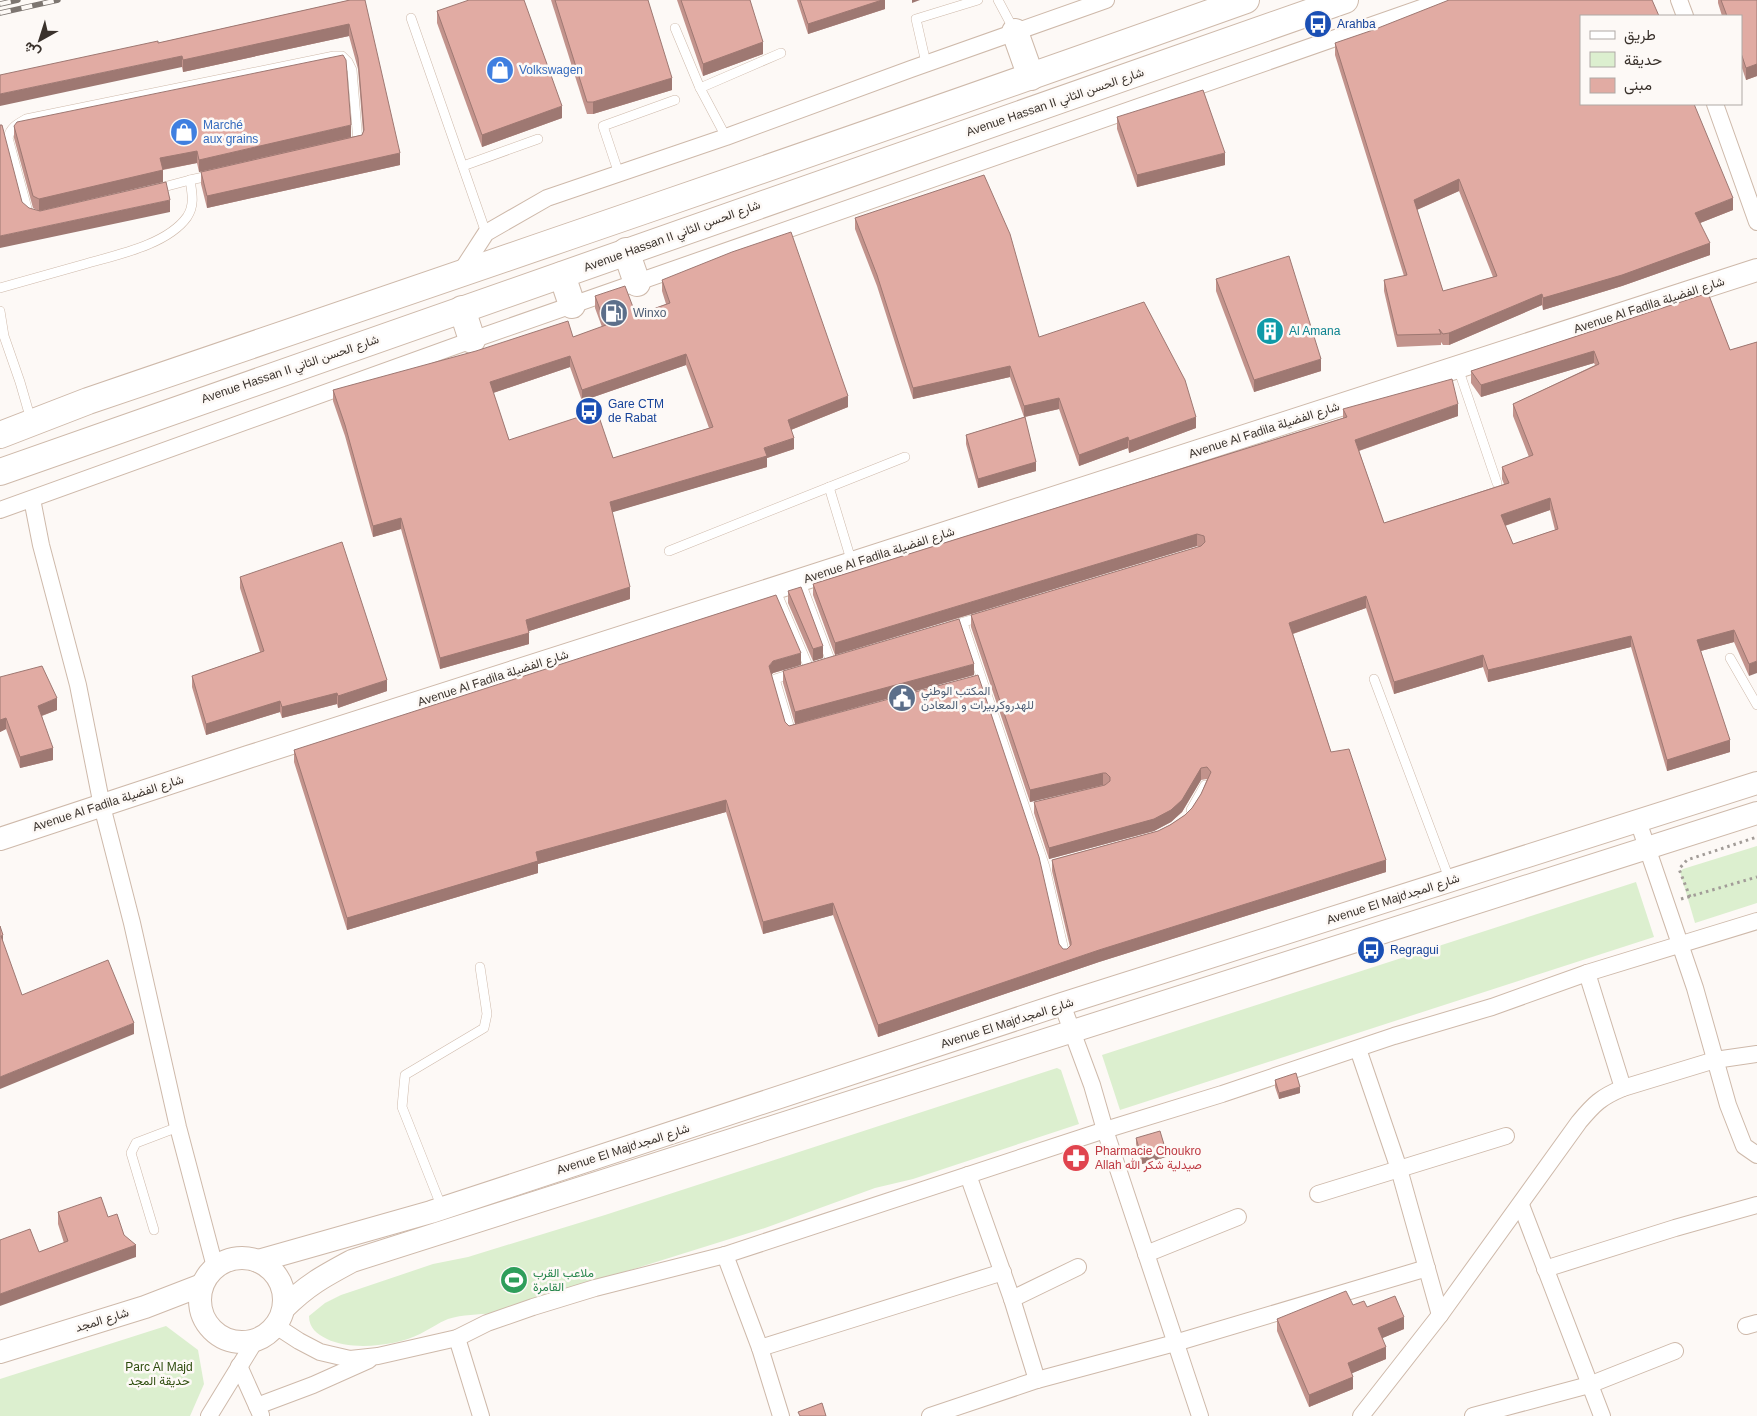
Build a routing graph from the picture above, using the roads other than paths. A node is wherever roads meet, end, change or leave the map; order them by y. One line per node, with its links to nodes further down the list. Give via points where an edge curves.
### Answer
1 (978, 0): 13 (lane, via 916,19)
2 (998, 0): 11 (lane)
3 (1106, 0): 11 (street)
4 (1246, 0): 14 (main road)
5 (1345, 0): 29 (main road, Avenue Hassan II شارع الحسن الثاني)
6 (1444, 0): 33 (street)
7 (1679, 0): 8 (street)
8 (1685, 15)
9 (411, 18): 21 (lane)
10 (675, 28): 15 (lane)
11 (1015, 32): 13 (street); 14 (main road)
12 (781, 53): 15 (lane)
13 (926, 63): 18 (street)
14 (1031, 77): 31 (main road)
15 (700, 88): 18 (lane)
16 (675, 100): 23 (lane, via 603,126)
17 (1715, 105): 27 (street)
18 (726, 137): 23 (street)
19 (538, 139): 21 (lane)
20 (349, 144): 26 (lane, via 358,142 352,70 342,56 26,119 9,132 8,138 28,212)
21 (463, 166): 28 (lane)
22 (218, 174): 24 (lane)
23 (619, 174): 28 (street, via 547,198)
24 (190, 180): 25 (lane); 34 (lane, via 193,201 188,216 160,239)
25 (148, 192)
26 (39, 217)
27 (1757, 222)
28 (486, 233): 31 (street)
29 (626, 252): 32 (main road, Avenue Hassan II شارع الحسن الثاني); 33 (main road)
30 (1757, 270): 39 (main road, Avenue Al Fadila شارع الفضيلة)
31 (460, 273): 40 (main road)
32 (562, 276): 35 (main road); 36 (main road, Avenue Hassan II شارع الحسن الثاني)
33 (637, 283): 35 (street)
34 (0, 288)
35 (572, 305): 38 (street)
36 (462, 309): 38 (main road); 43 (main road, Avenue Hassan II شارع الحسن الثاني)
37 (0, 311): 40 (lane, via 4,336)
38 (472, 340): 46 (street)
39 (1458, 367): 44 (lane); 49 (main road, Avenue Al Fadila شارع الفضيلة)
40 (32, 422): 41 (main road)
41 (0, 435)
42 (905, 457): 45 (lane)
43 (0, 472)
44 (1497, 483)
45 (829, 487): 48 (lane); 49 (lane)
46 (32, 499): 47 (street); 65 (street, via 78,685)
47 (0, 510)
48 (669, 551)
49 (852, 564): 50 (main road, Avenue Al Fadila شارع الفضيلة)
50 (800, 580): 51 (main road, Avenue Al Fadila شارع الفضيلة); 57 (lane)
51 (775, 588): 57 (lane); 65 (main road, Avenue Al Fadila شارع الفضيلة)
52 (991, 614): 53 (lane)
53 (962, 623): 54 (lane); 59 (lane)
54 (944, 628)
55 (1730, 658): 61 (lane)
56 (841, 659): 57 (lane)
57 (820, 665): 62 (lane, via 775,679 791,732)
58 (1374, 679): 71 (lane)
59 (981, 680): 60 (lane); 74 (lane, via 1050,866)
60 (971, 682)
61 (1757, 704)
62 (801, 729)
63 (1757, 783): 68 (main road, Avenue El Majdشارع المجد)
64 (1206, 785): 67 (lane)
65 (102, 806): 69 (main road, Avenue Al Fadila شارع الفضيلة); 83 (street)
66 (1757, 813): 70 (main road, Avenue El Majdشارع المجد)
67 (1188, 816)
68 (1638, 821): 70 (street); 71 (main road, Avenue El Majdشارع المجد)
69 (0, 839)
70 (1647, 848): 73 (street); 78 (main road, Avenue El Majdشارع المجد)
71 (1450, 881): 77 (main road, Avenue El Majdشارع المجد)
72 (1757, 921): 73 (street)
73 (1681, 945): 76 (street); 81 (street)
74 (1065, 955)
75 (480, 967): 92 (lane, via 487,1014 484,1028 405,1075 402,1107)
76 (1587, 973): 79 (street); 82 (street)
77 (1062, 1004): 78 (street); 92 (main road, Avenue El Majdشارع المجد)
78 (1072, 1032): 84 (street); 105 (main road, Avenue El Majdشارع المجد, via 352,1261 300,1292)
79 (1358, 1049): 84 (street); 87 (street)
80 (1757, 1054): 81 (street)
81 (1715, 1060): 82 (street); 86 (street, via 1740,1138 1744,1146)
82 (1623, 1088): 90 (street, via 1596,1102)
83 (178, 1127): 94 (lane, via 136,1143 130,1153); 102 (street)
84 (1105, 1130): 88 (street); 95 (street)
85 (1506, 1136): 87 (street)
86 (1757, 1155)
87 (1399, 1170): 89 (street); 99 (street)
88 (968, 1175): 96 (street); 101 (street)
89 (1318, 1194)
90 (1521, 1205): 100 (street); 104 (street)
91 (1757, 1205): 100 (street)
92 (442, 1208): 97 (main road, Avenue El Majdشارع المجد)
93 (1238, 1217): 95 (street)
94 (154, 1230)
95 (1146, 1254): 108 (street)
96 (725, 1255): 106 (street, via 533,1307 487,1323); 109 (street)
97 (258, 1260): 102 (main road, شارع المجد, via 228,1260); 105 (main road, via 272,1270 282,1285 284,1296)
98 (1078, 1266): 103 (street)
99 (1427, 1268): 104 (street); 108 (street)
100 (1545, 1269): 115 (street)
101 (1003, 1272): 103 (street); 109 (street)
102 (208, 1276): 107 (main road, via 199,1297 204,1320 220,1337 243,1343); 111 (main road, شارع المجد, via 146,1307)
103 (1012, 1298): 114 (street)
104 (1440, 1315): 122 (street)
105 (280, 1317): 107 (main road, via 266,1335); 112 (street, via 304,1344 326,1353 350,1359)
106 (458, 1338): 112 (street); 118 (street)
107 (255, 1341): 113 (street)
108 (1175, 1343): 114 (street); 121 (street)
109 (760, 1348): 119 (street)
110 (1675, 1351): 115 (street)
111 (0, 1352)
112 (378, 1356): 116 (street)
113 (239, 1366): 116 (street); 117 (street)
114 (1037, 1380): 120 (street)
115 (1589, 1385): 123 (street); 124 (street)
116 (259, 1411)
117 (209, 1416)
118 (482, 1416)
119 (782, 1416)
120 (930, 1416)
121 (1200, 1416)
122 (1360, 1416)
123 (1473, 1416)
124 (1602, 1416)

